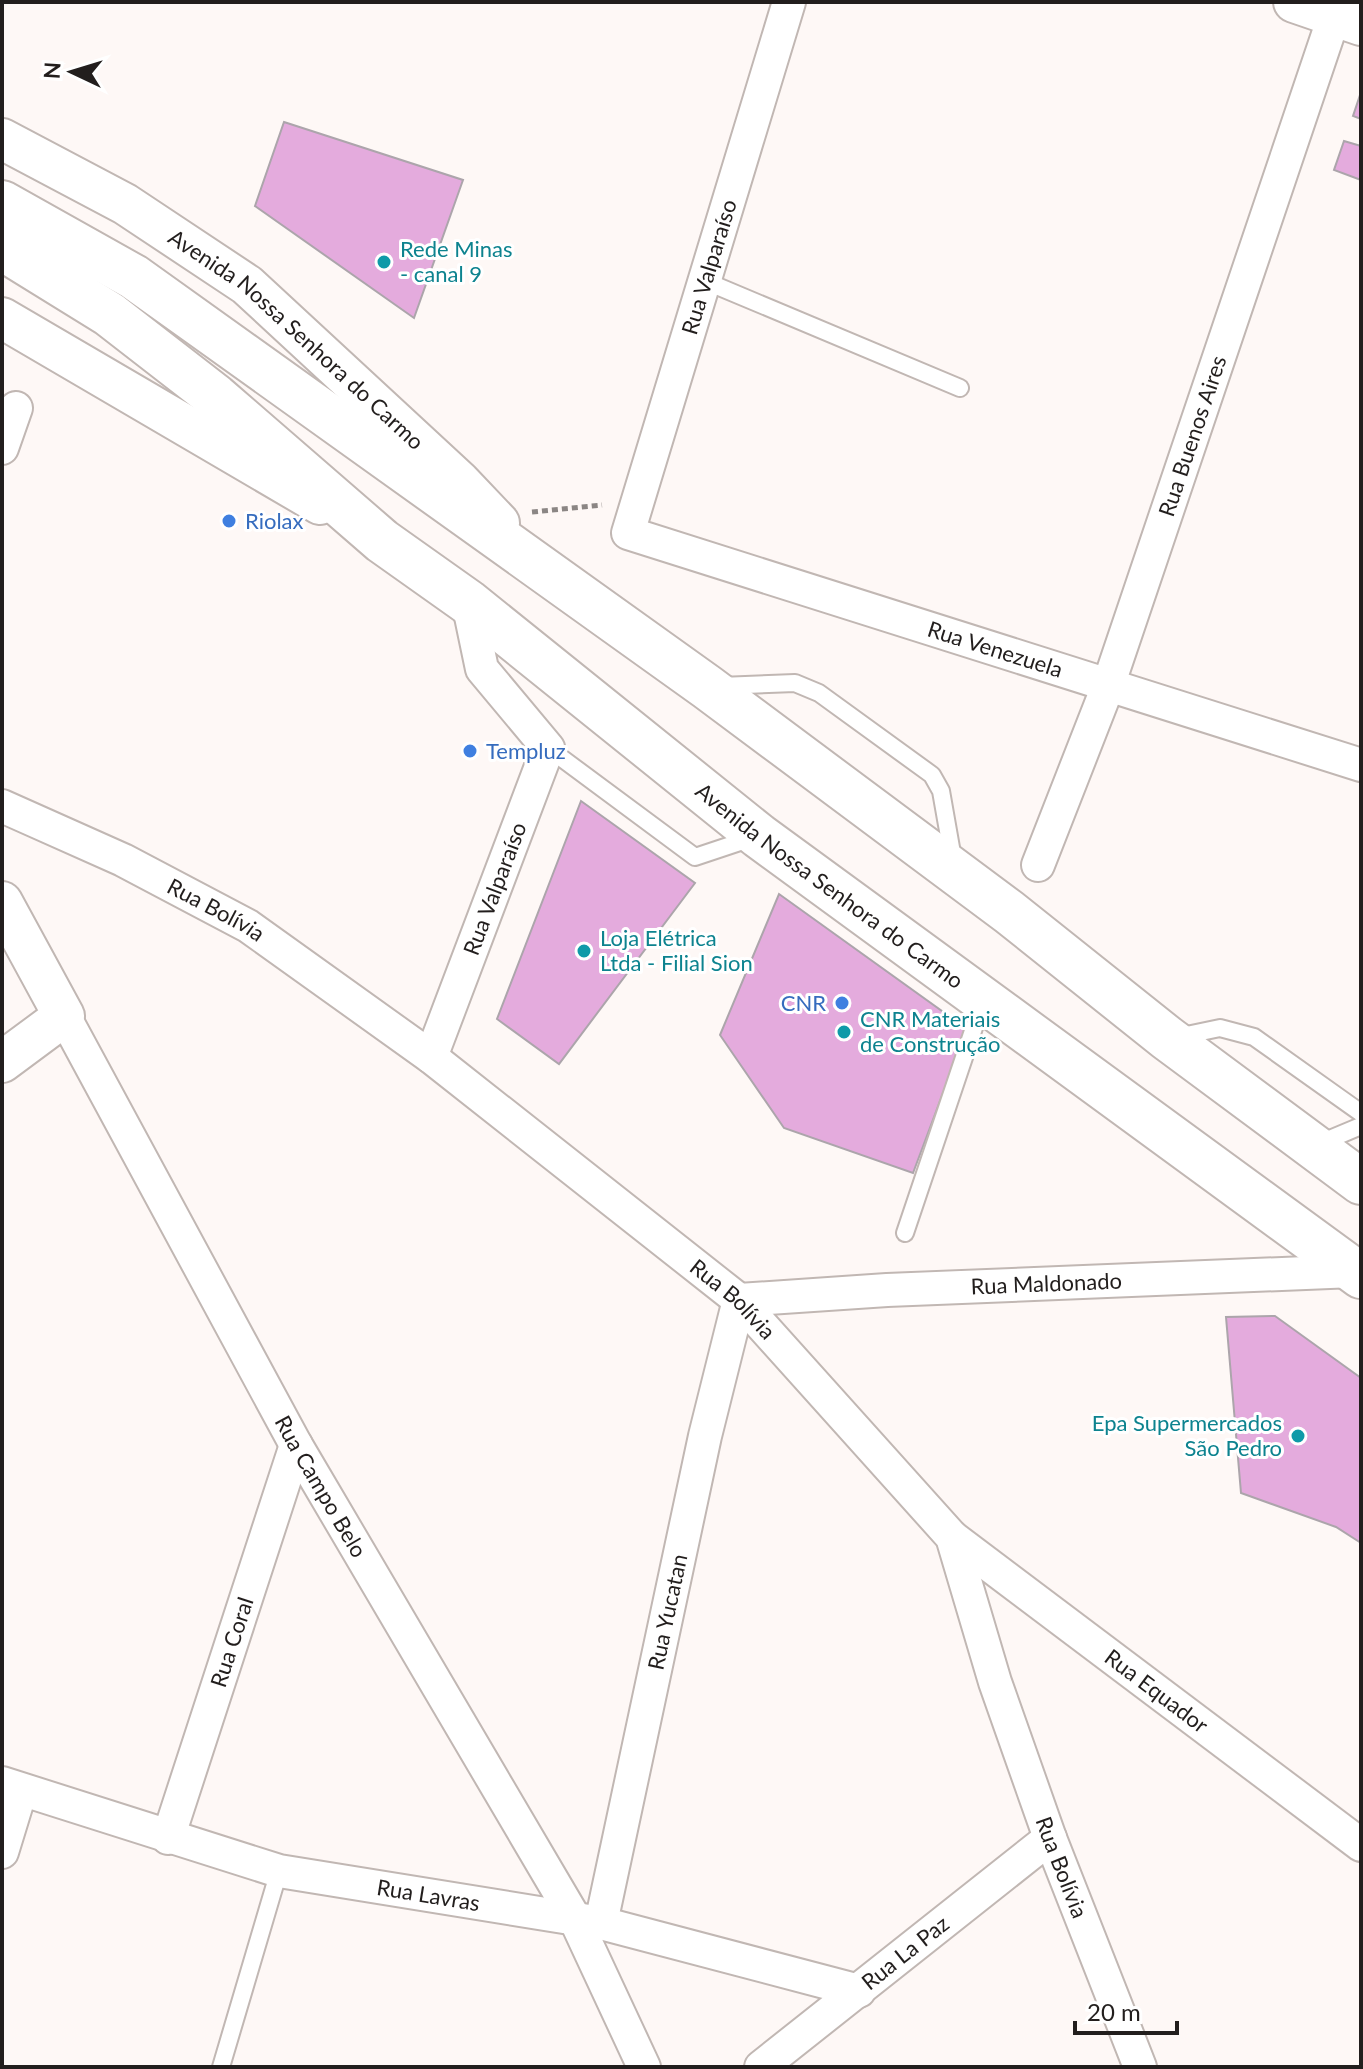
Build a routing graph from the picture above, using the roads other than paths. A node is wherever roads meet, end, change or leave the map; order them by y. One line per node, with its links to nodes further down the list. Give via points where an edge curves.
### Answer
1 (789, 2): 7 (street, Rua Valparaíso)
2 (1294, 2): 3 (street)
3 (1344, 14): 16 (street, Rua Buenos Aires)
4 (2, 139): 14 (street, Avenida Nossa Senhora do Carmo, via 125,204 247,285)
5 (2, 203): 14 (main road, Avenida Nossa Senhora do Carmo, via 134,277)
6 (2, 248): 13 (main road, Avenida Nossa Senhora do Carmo, via 109,314 216,397)
7 (705, 281): 9 (lane); 12 (street, Rua Valparaíso)
8 (2, 318): 13 (street, Avenida Nossa Senhora do Carmo)
9 (960, 388)
10 (16, 408): 11 (street)
11 (2, 448)
12 (628, 533): 16 (street, Rua Venezuela)
13 (382, 541): 15 (main road, Avenida Nossa Senhora do Carmo)
14 (556, 582): 17 (main road, Avenida Nossa Senhora do Carmo)
15 (468, 602): 18 (street, via 482,669); 21 (main road, Avenida Nossa Senhora do Carmo)
16 (1108, 686): 19 (street, Rua Venezuela); 22 (street, Rua Buenos Aires)
17 (707, 687): 23 (main road, Avenida Nossa Senhora do Carmo); 23 (lane, via 795,683 819,693 932,775 941,791)
18 (548, 748): 21 (lane, via 695,857); 28 (street, Rua Valparaíso)
19 (1361, 765)
20 (2, 806): 28 (street, Rua Bolívia, via 123,860 248,926)
21 (759, 836): 25 (main road, Avenida Nossa Senhora do Carmo)
22 (1038, 865)
23 (955, 873): 27 (main road, Avenida Nossa Senhora do Carmo)
24 (2, 902): 26 (street, Rua Campo Belo)
25 (983, 1002): 34 (lane); 35 (main road, Avenida Nossa Senhora do Carmo)
26 (64, 1016): 29 (street); 37 (street, Rua Campo Belo)
27 (1167, 1038): 30 (lane, via 1220,1028 1254,1037); 32 (main road, Avenida Nossa Senhora do Carmo)
28 (431, 1057): 36 (street, Rua Bolívia)
29 (2, 1062)
30 (1361, 1113)
31 (1361, 1126): 32 (lane)
32 (1313, 1146): 33 (main road, Avenida Nossa Senhora do Carmo)
33 (1361, 1182)
34 (905, 1233)
35 (1358, 1274): 36 (street, Rua Maldonado)
36 (739, 1300): 38 (street, Rua Bolívia); 45 (street, Rua Yucatan)
37 (296, 1445): 40 (street, Rua Coral); 45 (street, Rua Campo Belo)
38 (952, 1537): 41 (street, Rua Bolívia, via 995,1682); 42 (street, Rua Equador)
39 (12, 1787): 40 (street, Rua Lavras); 43 (street)
40 (168, 1838): 44 (street, Rua Lavras)
41 (1050, 1838): 46 (street, Rua La Paz); 50 (street, Rua Bolívia)
42 (1361, 1845)
43 (2, 1852)
44 (279, 1871): 45 (street, Rua Lavras); 47 (lane)
45 (588, 1921): 46 (street, Rua Lavras); 48 (street, Rua Campo Belo)
46 (859, 1991): 49 (street, Rua La Paz)
47 (221, 2067)
48 (644, 2067)
49 (761, 2067)
50 (1140, 2067)

